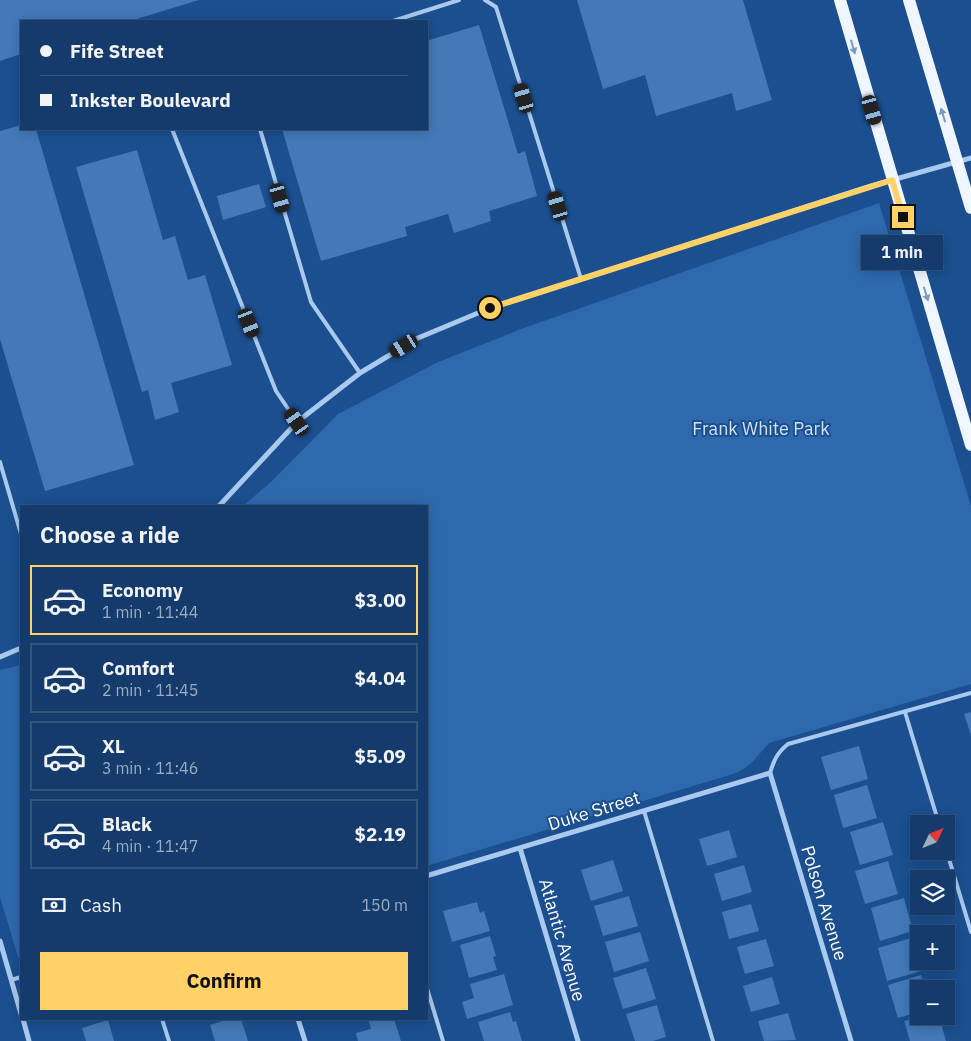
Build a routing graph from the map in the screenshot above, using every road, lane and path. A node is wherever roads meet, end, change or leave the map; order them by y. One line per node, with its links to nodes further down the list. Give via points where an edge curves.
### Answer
1 (459, 0): 5 (lane)
2 (485, 0): 12 (lane, via 496,7)
3 (840, 0): 10 (main road, one-way to 10)
4 (909, 0): 9 (main road, one-way to 4)
5 (396, 20)
6 (172, 130): 14 (lane, via 276,391)
7 (260, 130): 13 (lane, via 311,302)
8 (971, 158): 9 (street)
9 (957, 162): 10 (street); 11 (main road)
10 (892, 180): 12 (street); 15 (main road, one-way to 15)
11 (971, 208)
12 (581, 279): 13 (street, via 490,308 418,338)
13 (360, 372): 14 (street)
14 (297, 422): 17 (street)
15 (971, 445)
16 (0, 462): 18 (lane)
17 (220, 505)
18 (20, 531)
19 (20, 648): 20 (street)
20 (0, 657)
21 (971, 693): 22 (lane)
22 (905, 712): 23 (lane, via 788,744 778,752); 25 (lane)
23 (770, 773): 24 (street, Duke Street); 44 (street, Polson Avenue)
24 (644, 811): 26 (street, Duke Street); 43 (lane)
25 (935, 815)
26 (520, 848): 28 (street, Duke Street); 42 (street, Atlantic Avenue)
27 (949, 860): 29 (lane)
28 (428, 875)
29 (971, 932)
30 (0, 942): 32 (street)
31 (20, 977): 32 (lane)
32 (11, 980): 34 (street)
33 (428, 992): 41 (lane)
34 (20, 1011)
35 (23, 1020): 38 (street)
36 (162, 1020): 39 (lane)
37 (298, 1020): 40 (street)
38 (29, 1041)
39 (169, 1041)
40 (304, 1041)
41 (443, 1041)
42 (578, 1041)
43 (713, 1041)
44 (851, 1041)

